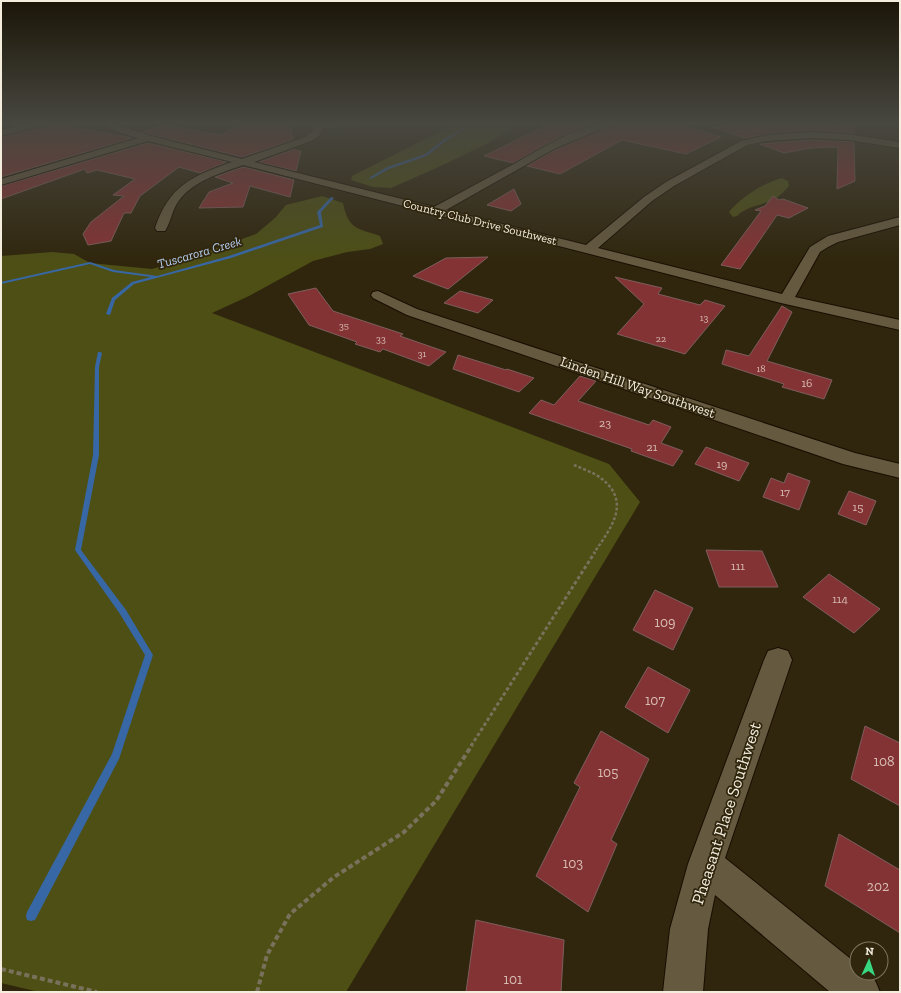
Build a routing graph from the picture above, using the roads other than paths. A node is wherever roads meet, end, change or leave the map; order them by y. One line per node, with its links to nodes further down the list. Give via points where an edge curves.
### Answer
1 (43, 169): 6 (street)
2 (225, 169): 9 (street, via 203,178 178,194 166,210)
3 (272, 169): 7 (street, Country Club Drive Southwest)
4 (511, 169): 7 (street)
5 (696, 169): 10 (street, via 648,199)
6 (1, 182)
7 (436, 211): 10 (street, Country Club Drive Southwest)
8 (900, 221): 12 (street, via 823,244 815,250)
9 (161, 228)
10 (589, 249): 12 (street, Country Club Drive Southwest)
11 (378, 295): 15 (street, Linden Hill Way Southwest, via 412,312 850,459)
12 (786, 300): 13 (street, Country Club Drive Southwest); 14 (street, Country Club Drive Southwest)
13 (900, 325)
14 (900, 334)
15 (900, 471)
16 (778, 660): 17 (street, Pheasant Place Southwest)
17 (705, 864): 18 (street, Pheasant Place Southwest, via 689,929); 19 (street)
18 (683, 992)
19 (860, 992)

